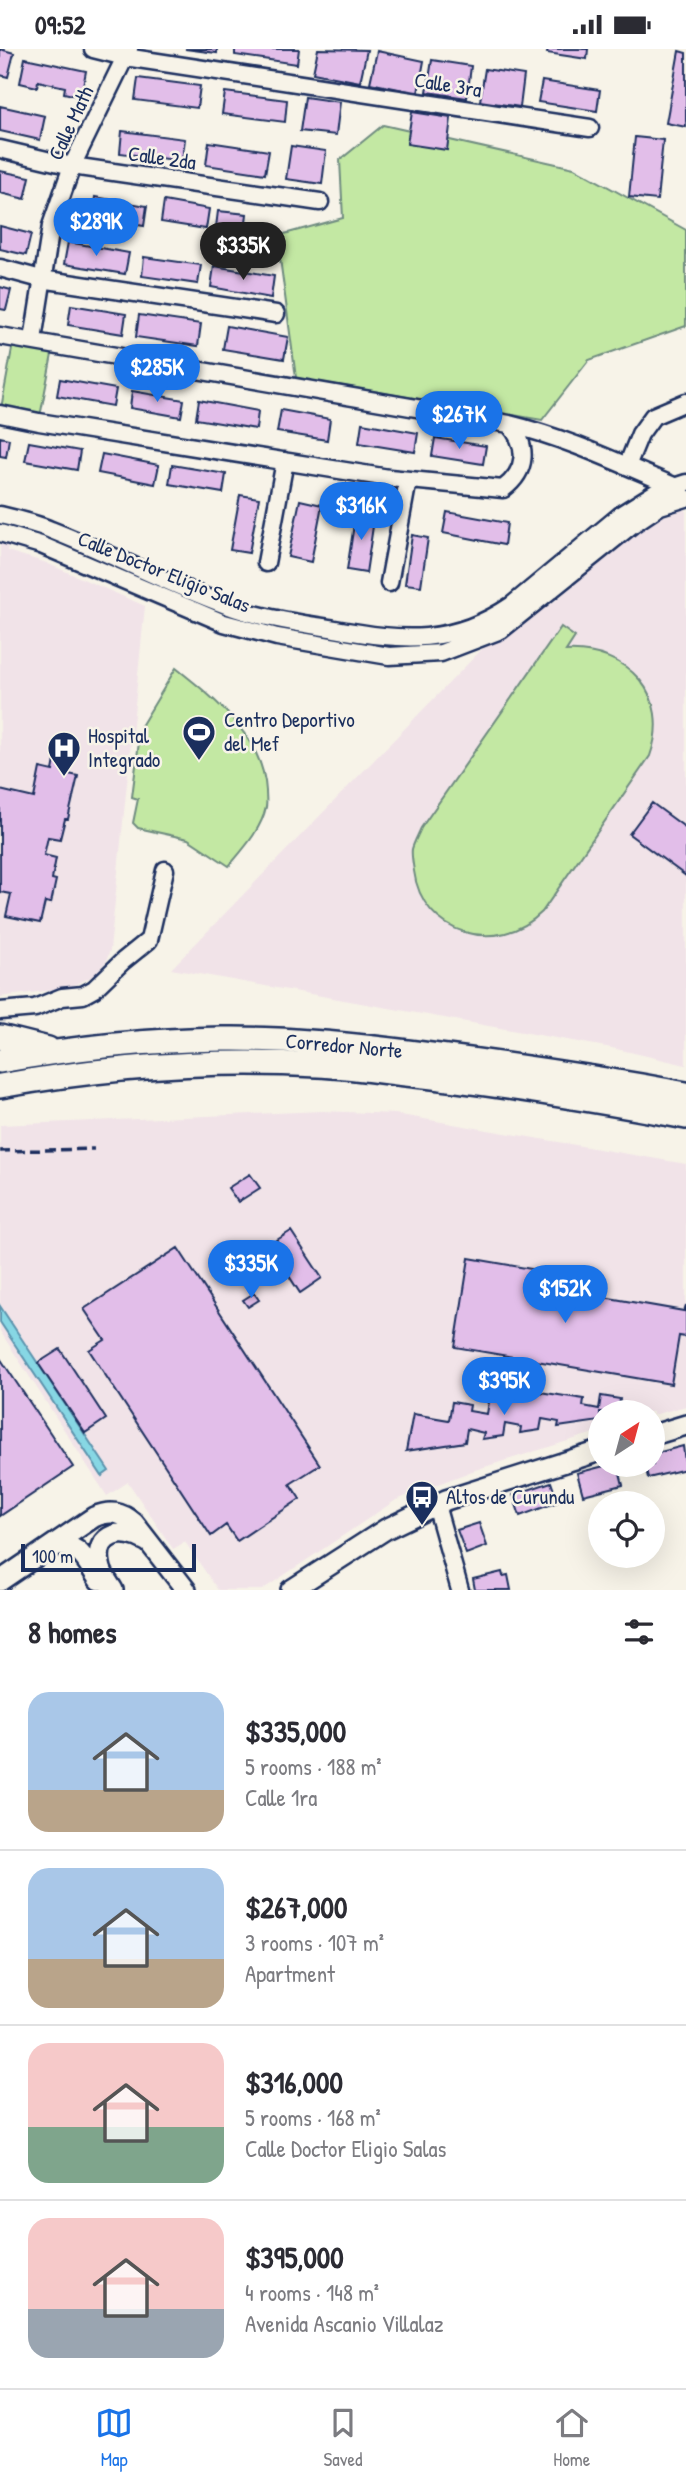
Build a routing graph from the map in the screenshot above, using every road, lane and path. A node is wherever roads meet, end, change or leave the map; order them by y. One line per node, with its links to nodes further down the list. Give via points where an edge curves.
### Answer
1 (93, 49): 2 (street, Calle 3ra)
2 (127, 53): 3 (street, Calle 3ra); 5 (street, Calle Math)
3 (590, 128)
4 (0, 149): 5 (street, Calle 2da)
5 (72, 166): 6 (street, Calle 2da); 8 (street, Calle Math, via 51,226)
6 (320, 202)
7 (0, 268): 8 (street)
8 (41, 279): 9 (street); 11 (street, Calle Math)
9 (276, 314)
10 (0, 335): 11 (street)
11 (33, 340): 14 (street)
12 (686, 401): 16 (street, via 653,416)
13 (0, 414): 15 (street)
14 (509, 424): 16 (street); 17 (street, via 520,436 523,453 521,468 503,489)
15 (285, 461): 17 (street); 21 (street)
16 (627, 466): 18 (street)
17 (408, 480): 22 (street)
18 (682, 489): 19 (street, Calle Doctor Eligio Salas, via 655,493 624,513 494,618 428,638 390,639 229,606 48,529); 20 (street, Calle Doctor Eligio Salas, via 501,630 441,653 389,656 278,637 224,622 41,545)
19 (0, 515)
20 (0, 533)
21 (266, 563)
22 (389, 583)
23 (165, 870): 24 (street, via 149,940 94,989 35,1008)
24 (0, 1011)
25 (0, 1037): 26 (highway)
26 (58, 1051): 27 (highway, Corredor Norte); 29 (highway, Corredor Norte, via 211,1039 333,1042 576,1074)
27 (0, 1061)
28 (0, 1086): 30 (highway, Corredor Norte, via 153,1066 318,1065 577,1096)
29 (686, 1094)
30 (686, 1117)
31 (686, 1425): 32 (main road)
32 (665, 1431)
33 (588, 1455): 34 (main road)
34 (436, 1505): 41 (main road, via 386,1529); 42 (street)
35 (152, 1545): 36 (main road, via 131,1520 111,1512 94,1517); 39 (main road, via 128,1532 106,1540 100,1566); 40 (main road)
36 (52, 1547): 37 (main road); 38 (main road, via 76,1549)
37 (0, 1581)
38 (106, 1590)
39 (113, 1590)
40 (186, 1590)
41 (291, 1590)
42 (457, 1590)

